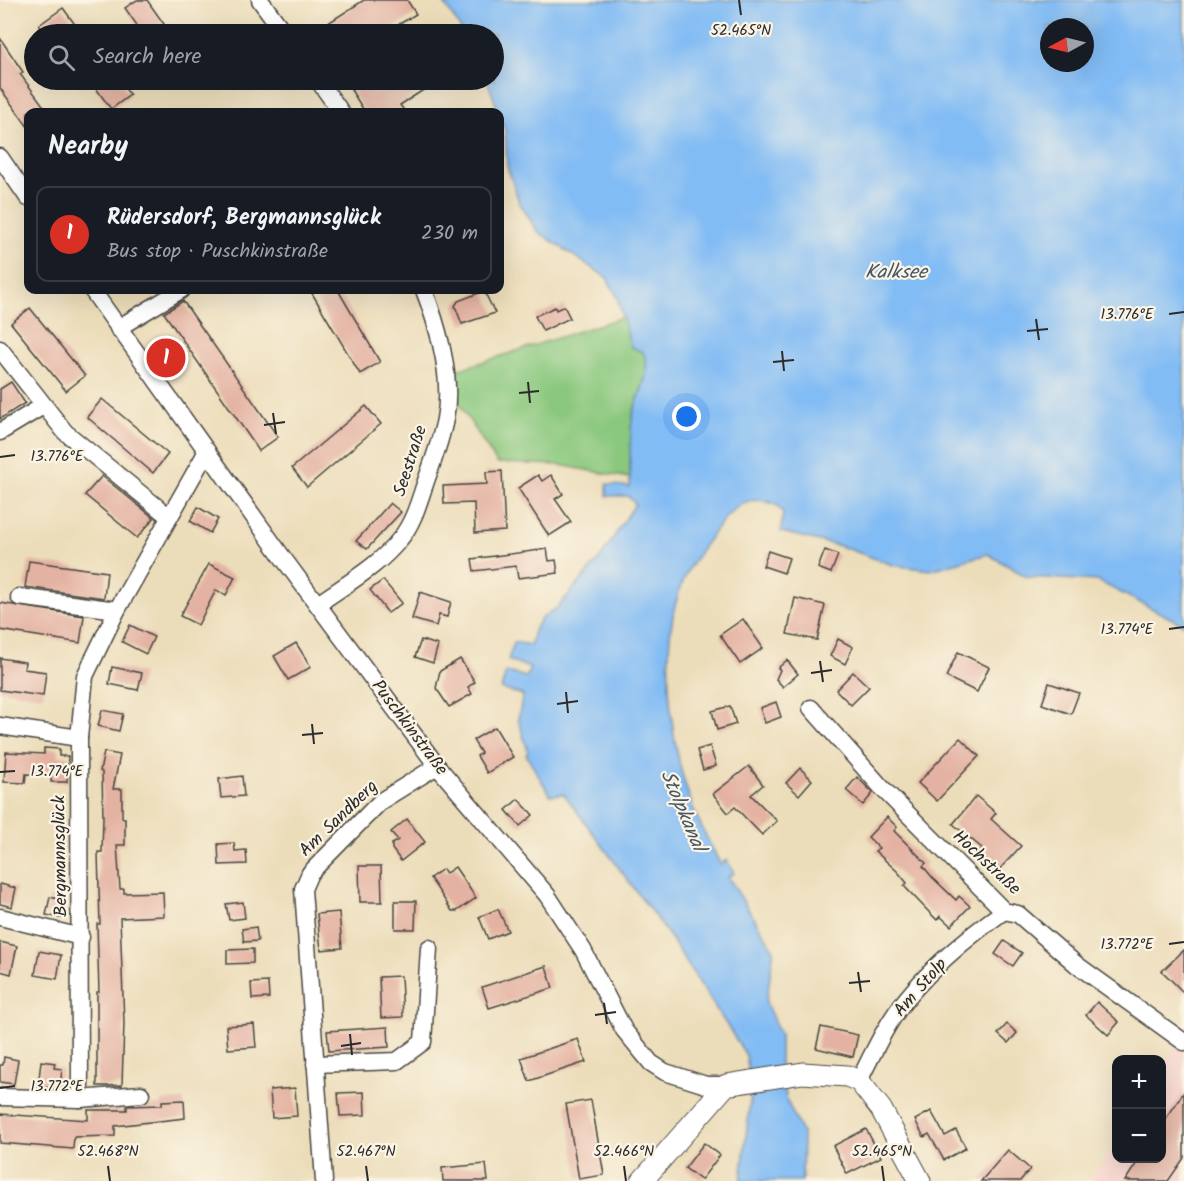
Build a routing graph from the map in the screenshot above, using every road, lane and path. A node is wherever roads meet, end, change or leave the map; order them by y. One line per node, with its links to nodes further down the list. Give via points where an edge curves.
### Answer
1 (260, 0): 2 (street)
2 (278, 24)
3 (325, 90): 4 (street)
4 (338, 108)
5 (0, 157): 6 (street)
6 (24, 192)
7 (95, 294): 10 (street, Puschkinstraße)
8 (174, 294): 10 (street)
9 (426, 294): 17 (street, Seestraße, via 445,366 447,396 445,419 414,517 388,553)
10 (118, 328): 14 (street, Puschkinstraße)
11 (0, 349): 12 (street)
12 (43, 406): 13 (street); 15 (street, via 65,432)
13 (0, 432)
14 (207, 451): 15 (street, Bergmannsglück); 17 (street, Puschkinstraße)
15 (168, 516): 18 (street, Bergmannsglück)
16 (19, 597): 18 (street)
17 (318, 604): 22 (street, Puschkinstraße)
18 (117, 610): 21 (street, Bergmannsglück, via 85,676)
19 (811, 708): 23 (street, Hochstraße, via 883,789)
20 (0, 726): 21 (street)
21 (79, 738): 25 (street, Bergmannsglück)
22 (436, 766): 28 (street, Am Sandberg, via 381,801 310,873 303,889); 30 (street, Puschkinstraße, via 547,896 582,950 624,1030 651,1063 665,1072 706,1085)
23 (1004, 911): 27 (street, Hochstraße, via 1018,914 1077,965); 29 (street, Am Stolp, via 965,939 907,998 880,1039)
24 (0, 917): 25 (street, Bergmannsglück)
25 (81, 937): 33 (street, Bergmannsglück)
26 (429, 948): 28 (street, via 423,1042 397,1061)
27 (1184, 1042)
28 (315, 1064): 34 (street, Am Sandberg)
29 (859, 1082): 30 (main road, via 847,1076 803,1073); 36 (main road, via 881,1109)
30 (732, 1083): 35 (main road)
31 (141, 1094): 33 (street)
32 (0, 1097): 33 (street)
33 (80, 1099)
34 (324, 1181)
35 (642, 1181)
36 (920, 1181)

